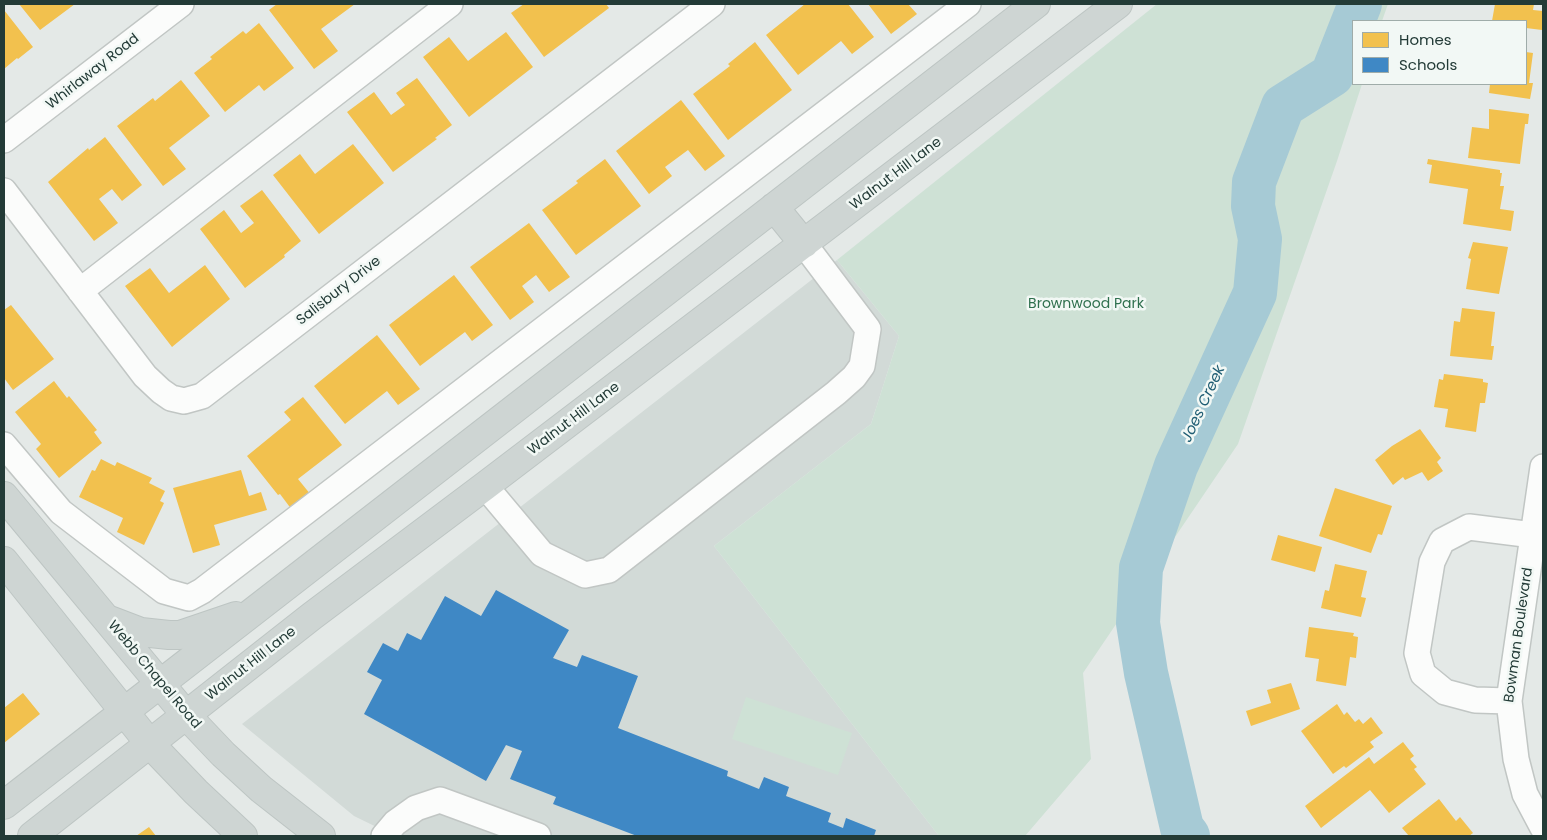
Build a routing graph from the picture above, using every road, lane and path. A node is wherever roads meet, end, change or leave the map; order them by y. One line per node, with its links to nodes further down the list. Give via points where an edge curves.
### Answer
1 (181, 4): 7 (street, Whirlaway Road)
2 (450, 4): 11 (street)
3 (712, 4): 11 (street, Salisbury Drive, via 202,396 184,401 161,391 145,376)
4 (968, 4): 12 (street, via 189,598 164,590 61,512)
5 (1036, 4): 9 (main road)
6 (1118, 4): 10 (main road, Walnut Hill Lane)
7 (4, 140)
8 (4, 191): 11 (street, Salisbury Drive)
9 (774, 207): 10 (main road); 13 (main road)
10 (804, 244): 15 (main road, Walnut Hill Lane); 15 (street, via 868,329 862,366 836,393 609,570 585,575 542,554)
11 (80, 291)
12 (4, 445)
13 (458, 452): 15 (main road); 19 (main road)
14 (1543, 467): 17 (street, Bowman Boulevard)
15 (485, 486): 24 (main road, Walnut Hill Lane)
16 (4, 496): 20 (main road, Webb Chapel Road)
17 (1533, 535): 22 (street, Bowman Boulevard); 22 (street, via 1469,527 1442,541 1432,562 1417,653 1423,674 1445,692 1475,700)
18 (4, 561): 23 (main road)
19 (256, 610): 20 (main road, via 180,635 141,632); 21 (main road)
20 (105, 618): 21 (main road, Webb Chapel Road)
21 (160, 684): 23 (main road); 24 (main road, Webb Chapel Road)
22 (1508, 701): 27 (street, Bowman Boulevard, via 1516,759 1525,794)
23 (124, 712): 25 (main road); 26 (main road)
24 (186, 715): 25 (main road, Walnut Hill Lane); 30 (main road, Webb Chapel Road, via 260,789)
25 (150, 744): 28 (main road, Walnut Hill Lane); 29 (main road)
26 (4, 805)
27 (1543, 828)
28 (32, 836)
29 (243, 836)
30 (321, 836)
31 (384, 836): 32 (street, via 395,823 416,808 440,800)
32 (538, 836)

